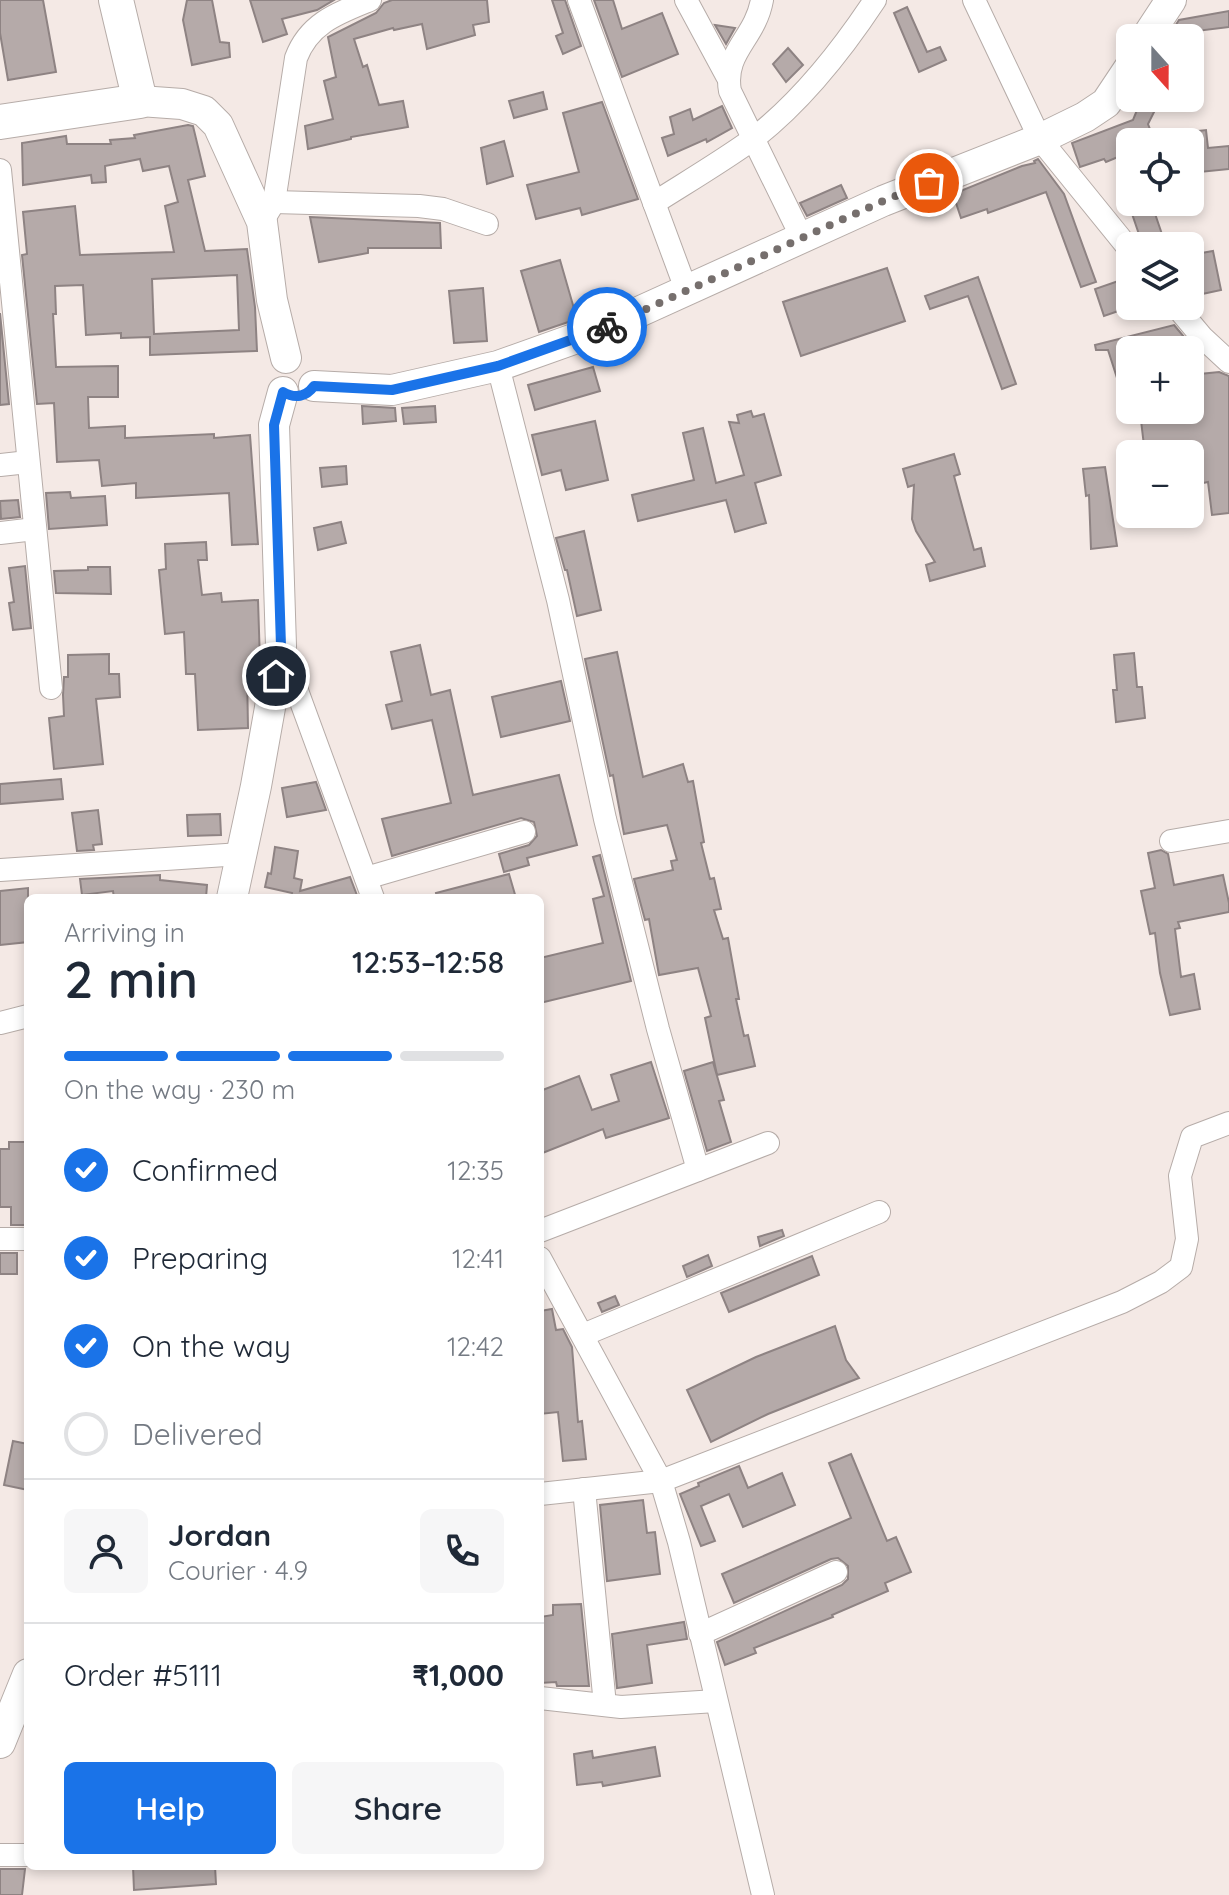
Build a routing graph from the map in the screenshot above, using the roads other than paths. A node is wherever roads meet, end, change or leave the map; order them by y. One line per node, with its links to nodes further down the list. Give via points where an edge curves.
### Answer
1 (116, 0): 12 (main road)
2 (370, 0): 18 (street, via 326,18 301,44)
3 (579, 0): 17 (street)
4 (686, 0): 10 (street)
5 (762, 0): 10 (street, via 759,18 731,60)
6 (875, 0): 14 (street, via 813,82)
7 (974, 0): 15 (street)
8 (1171, 0): 9 (main road)
9 (1155, 24)
10 (727, 76): 14 (street)
11 (1116, 88): 15 (main road, via 1106,103)
12 (140, 101): 13 (main road); 18 (main road, via 204,111 218,125)
13 (0, 122)
14 (753, 138): 17 (street); 21 (street)
15 (1040, 139): 20 (street); 21 (main road)
16 (0, 170): 27 (street)
17 (654, 203): 22 (street)
18 (268, 212): 19 (street, via 419,206); 24 (main road, via 272,300)
19 (487, 224)
20 (1116, 233)
21 (802, 238): 22 (main road)
22 (687, 292): 26 (main road)
23 (1188, 320): 25 (street)
24 (286, 358): 28 (main road, via 312,362); 29 (main road, via 276,375)
25 (1229, 362)
26 (498, 366): 28 (main road, via 392,390); 47 (street, via 558,600 605,819)
27 (10, 380): 30 (street)
28 (314, 386): 29 (main road, via 302,396)
29 (283, 392): 34 (main road, via 274,425)
30 (28, 462): 31 (street); 32 (street)
31 (0, 465)
32 (35, 529): 33 (street); 35 (street)
33 (0, 533)
34 (281, 646): 39 (main road); 41 (street)
35 (51, 688)
36 (1229, 831): 38 (street)
37 (524, 832): 41 (street)
38 (1171, 841)
39 (241, 854): 40 (street); 42 (main road)
40 (0, 870)
41 (369, 888)
42 (233, 894)
43 (24, 1017): 44 (street)
44 (0, 1023)
45 (1229, 1123): 54 (street, via 1192,1137 1180,1176 1187,1239 1181,1267 1161,1282 1122,1302)
46 (768, 1143): 47 (street)
47 (698, 1170): 49 (street)
48 (879, 1212): 53 (street)
49 (544, 1229)
50 (0, 1239): 51 (street)
51 (24, 1239)
52 (544, 1265): 53 (street)
53 (583, 1335): 54 (street)
54 (661, 1481): 55 (street); 58 (street)
55 (584, 1489): 56 (street); 62 (street)
56 (544, 1494)
57 (836, 1572): 58 (street)
58 (700, 1634): 61 (street)
59 (24, 1684): 63 (main road)
60 (544, 1698): 62 (street)
61 (716, 1701): 62 (street); 66 (street)
62 (605, 1705)
63 (0, 1743)
64 (0, 1855): 65 (street)
65 (24, 1855)
66 (763, 1895)

